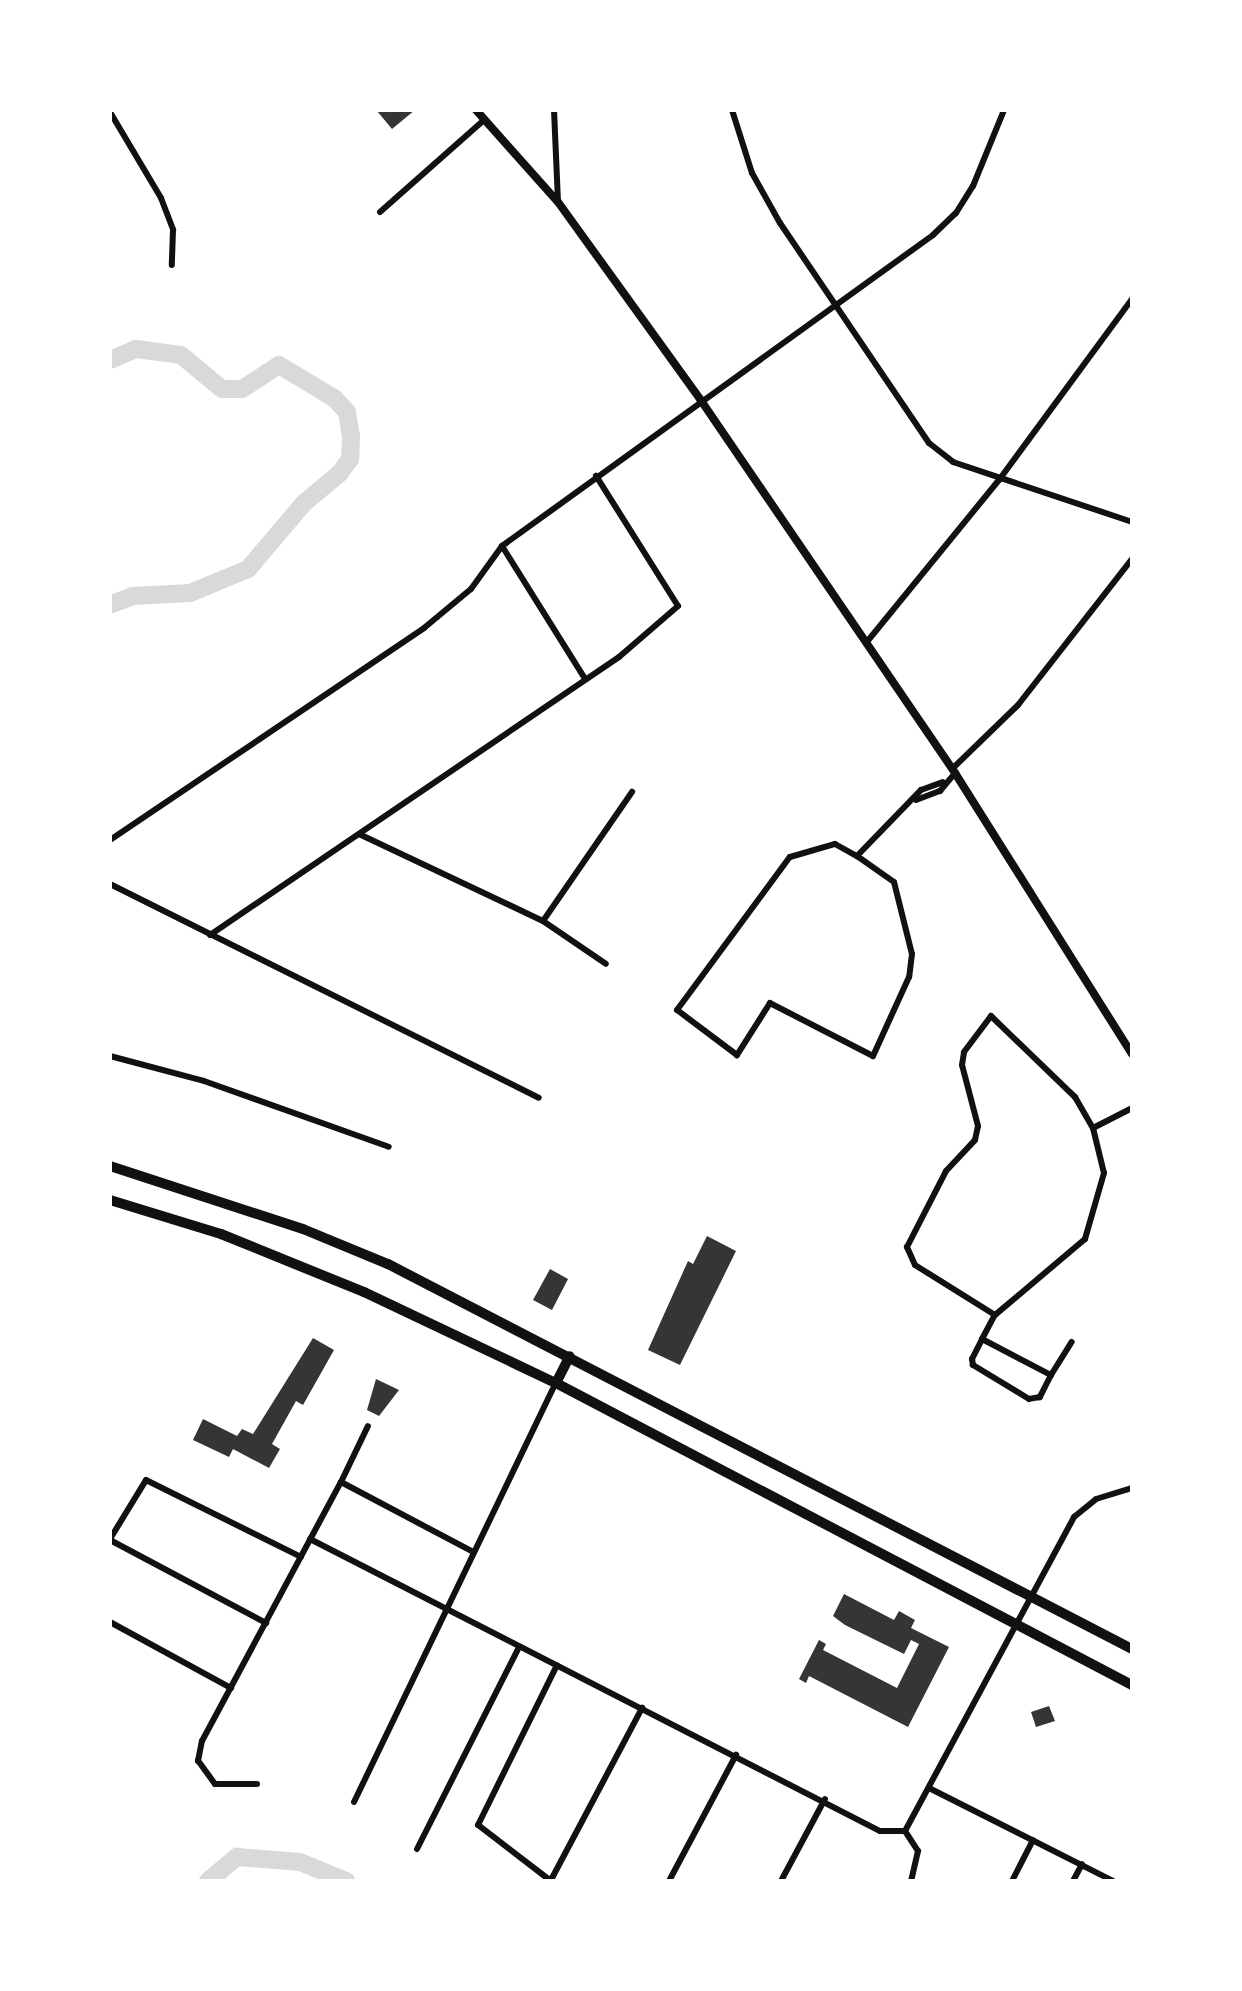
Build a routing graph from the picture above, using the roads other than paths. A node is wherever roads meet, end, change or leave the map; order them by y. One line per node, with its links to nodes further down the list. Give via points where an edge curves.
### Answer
1 (476, 110): 6 (street)
2 (554, 110): 7 (street)
3 (732, 110): 11 (street, via 752,173)
4 (1004, 110): 11 (street, via 988,158 956,213)
5 (110, 112): 9 (street, via 161,198 173,230)
6 (485, 118): 7 (street); 8 (street)
7 (558, 202): 12 (street)
8 (380, 212)
9 (172, 265)
10 (1132, 299): 14 (street)
11 (832, 303): 12 (street); 14 (street, via 929,443 953,462)
12 (700, 399): 13 (street); 18 (street)
13 (596, 476): 16 (street); 19 (street, via 678,606 645,637)
14 (999, 480): 15 (street); 18 (street)
15 (1132, 522)
16 (502, 546): 19 (street); 23 (street, via 471,589 424,628)
17 (1132, 559): 20 (street, via 1018,705)
18 (866, 643): 20 (street)
19 (584, 677): 22 (street)
20 (954, 771): 24 (street, via 888,820); 29 (street)
21 (632, 792): 26 (street)
22 (359, 834): 26 (street); 27 (street)
23 (110, 840)
24 (857, 856): 24 (street, via 835,844 790,857 677,1010 737,1055 770,1003 873,1056 909,977 912,954 894,882)
25 (110, 884): 27 (street)
26 (543, 921): 28 (street)
27 (210, 935): 31 (street)
28 (606, 964)
29 (1132, 1054)
30 (110, 1056): 34 (street, via 204,1081)
31 (539, 1098)
32 (1132, 1108): 33 (street)
33 (1093, 1128): 37 (street, via 1104,1173 1085,1239); 37 (street, via 1075,1097 991,1016 969,1040 962,1065 978,1126 975,1140 946,1171 907,1247 915,1265)
34 (389, 1147)
35 (110, 1166): 40 (highway, via 326,1238)
36 (110, 1200): 42 (highway, via 221,1234 364,1292)
37 (995, 1315): 38 (street)
38 (982, 1339): 41 (street); 41 (street, via 972,1359 976,1371 1016,1392 1040,1397)
39 (1072, 1342): 41 (street)
40 (570, 1356): 42 (highway); 50 (highway)
41 (1051, 1375)
42 (556, 1383): 48 (street); 54 (highway)
43 (368, 1426): 44 (street)
44 (341, 1482): 47 (street); 48 (street)
45 (1132, 1488): 50 (street, via 1096,1499 1074,1517)
46 (110, 1539): 49 (street, via 146,1480); 53 (street)
47 (310, 1539): 49 (street); 51 (street)
48 (473, 1552): 51 (street)
49 (301, 1557): 53 (street)
50 (1031, 1598): 54 (street); 56 (highway)
51 (446, 1608): 55 (street); 65 (street)
52 (110, 1622): 59 (street)
53 (266, 1623): 59 (street)
54 (1017, 1626): 58 (highway); 63 (street)
55 (519, 1647): 57 (street); 68 (street)
56 (1132, 1649)
57 (557, 1665): 60 (street); 70 (street, via 478,1825)
58 (1132, 1685)
59 (231, 1688): 62 (street, via 202,1741 198,1761 215,1784)
60 (642, 1708): 61 (street); 70 (street)
61 (736, 1755): 64 (street); 71 (street)
62 (257, 1784)
63 (929, 1788): 66 (street); 67 (street)
64 (825, 1799): 66 (street, via 880,1831); 72 (street)
65 (354, 1802)
66 (905, 1831): 73 (street, via 918,1851)
67 (1033, 1840): 69 (street); 74 (street)
68 (417, 1849)
69 (1082, 1864): 75 (street); 76 (street)
70 (551, 1881)
71 (669, 1881)
72 (781, 1881)
73 (911, 1881)
74 (1012, 1881)
75 (1073, 1881)
76 (1113, 1881)

